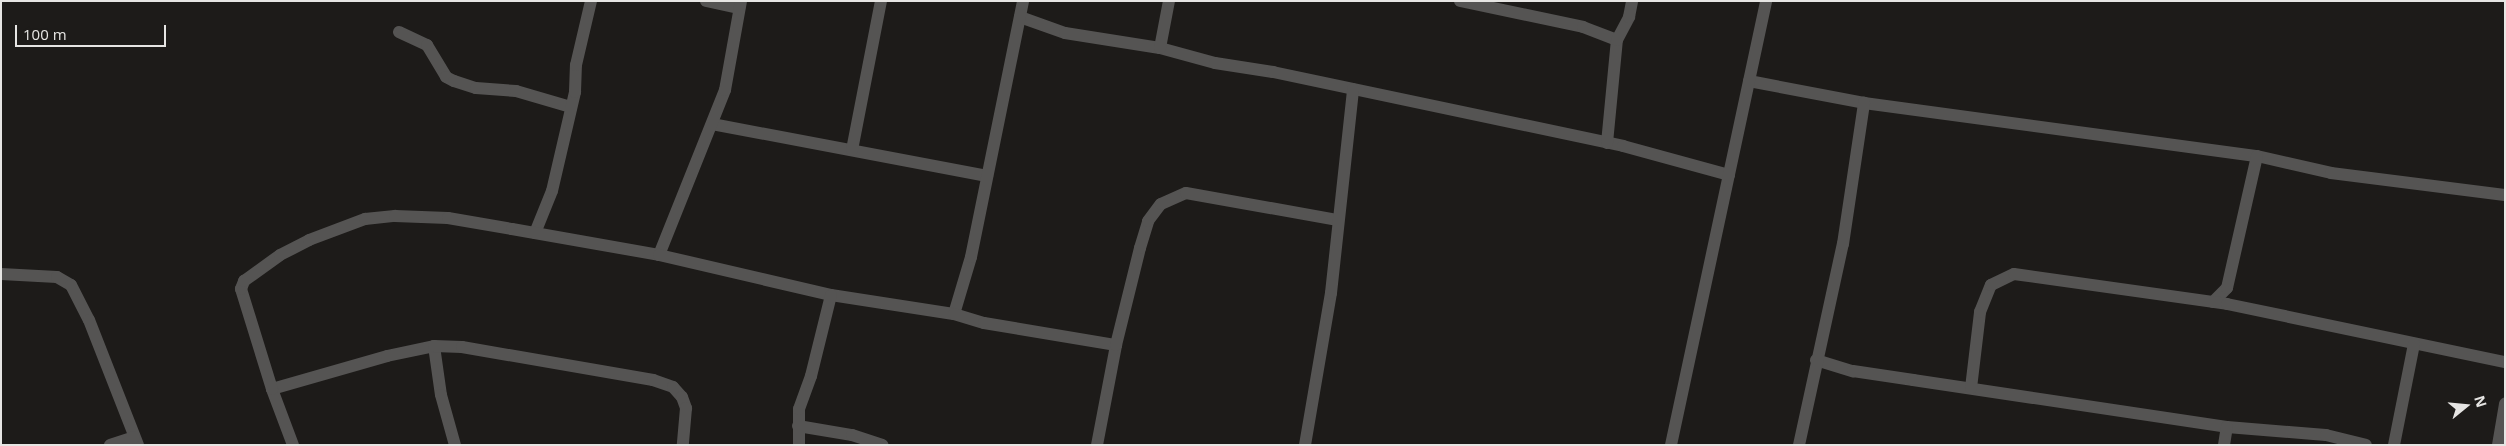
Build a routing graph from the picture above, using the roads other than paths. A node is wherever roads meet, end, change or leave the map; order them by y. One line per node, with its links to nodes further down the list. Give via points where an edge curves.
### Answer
1 (591, 1): 17 (street, via 576,65)
2 (706, 1): 9 (street)
3 (881, 1): 20 (street)
4 (1023, 1): 10 (street)
5 (1169, 1): 13 (street)
6 (1460, 1): 12 (street, via 1583,27)
7 (1632, 1): 12 (street, via 1629,17)
8 (1766, 1): 14 (street)
9 (740, 5): 18 (street, via 725,90)
10 (1020, 17): 13 (street, via 1065,33); 23 (street)
11 (399, 32): 17 (street, via 427,45 446,77 454,81 476,88 516,91)
12 (1617, 40): 19 (street)
13 (1160, 48): 15 (street, via 1215,63)
14 (1749, 81): 16 (street); 22 (street)
15 (1353, 89): 19 (street); 25 (street)
16 (1864, 103): 21 (street); 37 (street, via 1843,244)
17 (571, 107): 26 (street, via 552,191)
18 (712, 124): 20 (street); 27 (street)
19 (1607, 144): 22 (street)
20 (852, 150): 23 (street)
21 (2257, 156): 24 (street, via 2331,173); 29 (street)
22 (1729, 174): 53 (street)
23 (987, 176): 33 (street, via 971,258)
24 (2505, 195)
25 (1337, 220): 35 (street, via 1186,193 1174,195 1161,204 1148,221); 52 (street, via 1331,293)
26 (535, 233): 27 (street); 40 (street, via 448,218 394,216 365,219 309,240 280,255 244,281 241,289)
27 (660, 255): 30 (street)
28 (1, 274): 44 (street, via 57,277 70,285 89,320)
29 (2227, 288): 31 (street); 32 (street)
30 (831, 295): 33 (street); 42 (street, via 811,376 799,409)
31 (2212, 302): 32 (street); 39 (street, via 2052,277 2006,276 1990,285 1980,312)
32 (2237, 307): 34 (street)
33 (954, 314): 35 (street, via 984,323)
34 (2414, 344): 38 (street); 57 (street)
35 (1116, 345): 51 (street)
36 (434, 346): 40 (street); 47 (street, via 441,395); 48 (street, via 547,360 653,380 673,387 686,408)
37 (1816, 360): 39 (street, via 1852,371); 54 (street)
38 (2505, 362)
39 (1971, 388): 43 (street)
40 (272, 389): 46 (street)
41 (2505, 404): 58 (street)
42 (798, 426): 49 (street); 50 (street, via 852,435)
43 (2227, 427): 55 (street); 56 (street, via 2326,435)
44 (136, 441): 45 (street)
45 (110, 445)
46 (294, 445)
47 (455, 445)
48 (683, 445)
49 (799, 445)
50 (882, 445)
51 (1096, 445)
52 (1305, 445)
53 (1671, 445)
54 (1798, 445)
55 (2224, 445)
56 (2366, 445)
57 (2394, 445)
58 (2498, 445)

